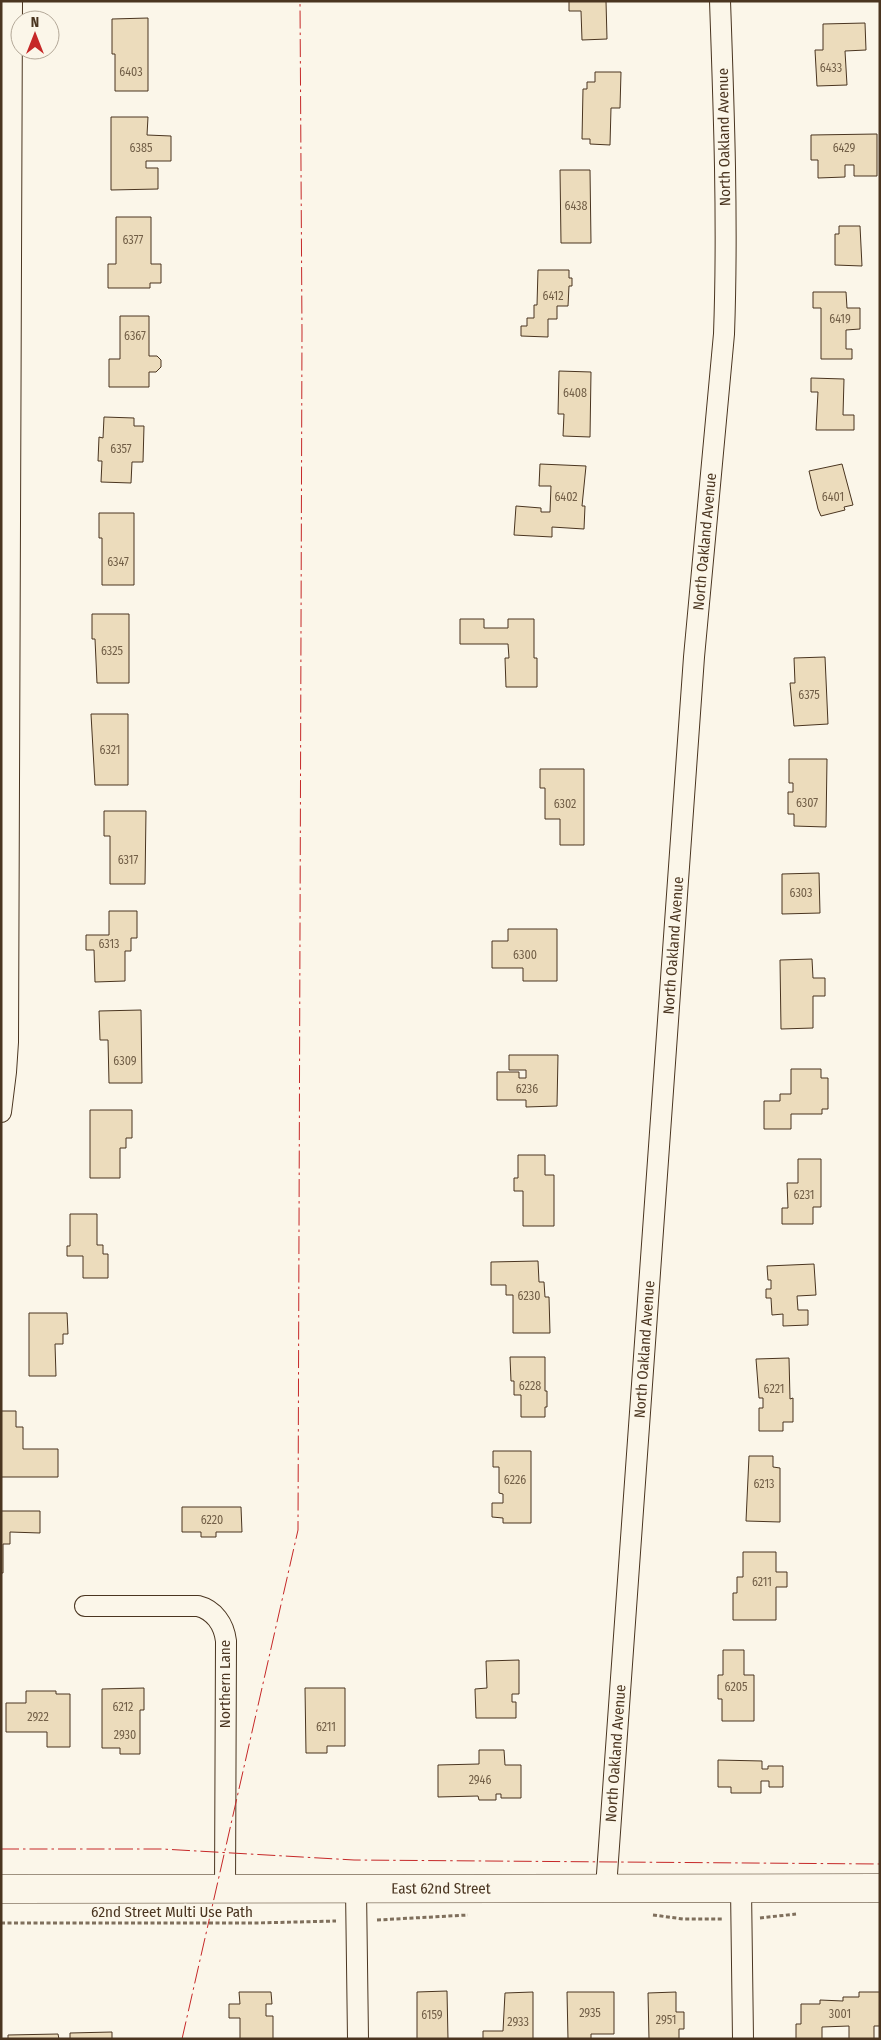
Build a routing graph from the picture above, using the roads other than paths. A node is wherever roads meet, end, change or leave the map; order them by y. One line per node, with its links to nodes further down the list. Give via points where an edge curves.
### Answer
1 (12, 1): 3 (street, via 8,1032)
2 (720, 1): 5 (street, North Oakland Avenue, via 726,283 724,334 694,657)
3 (1, 1112)
4 (84, 1606): 10 (street, Northern Lane, via 198,1606 218,1618 222,1626 226,1640)
5 (606, 1888): 6 (street, East 62nd Street); 9 (street, East 62nd Street)
6 (741, 1888): 7 (street, East 62nd Street); 12 (street)
7 (880, 1888)
8 (1, 1889): 10 (street, East 62nd Street)
9 (356, 1889): 10 (street, East 62nd Street); 11 (street)
10 (225, 1890)
11 (358, 2039)
12 (743, 2039)

